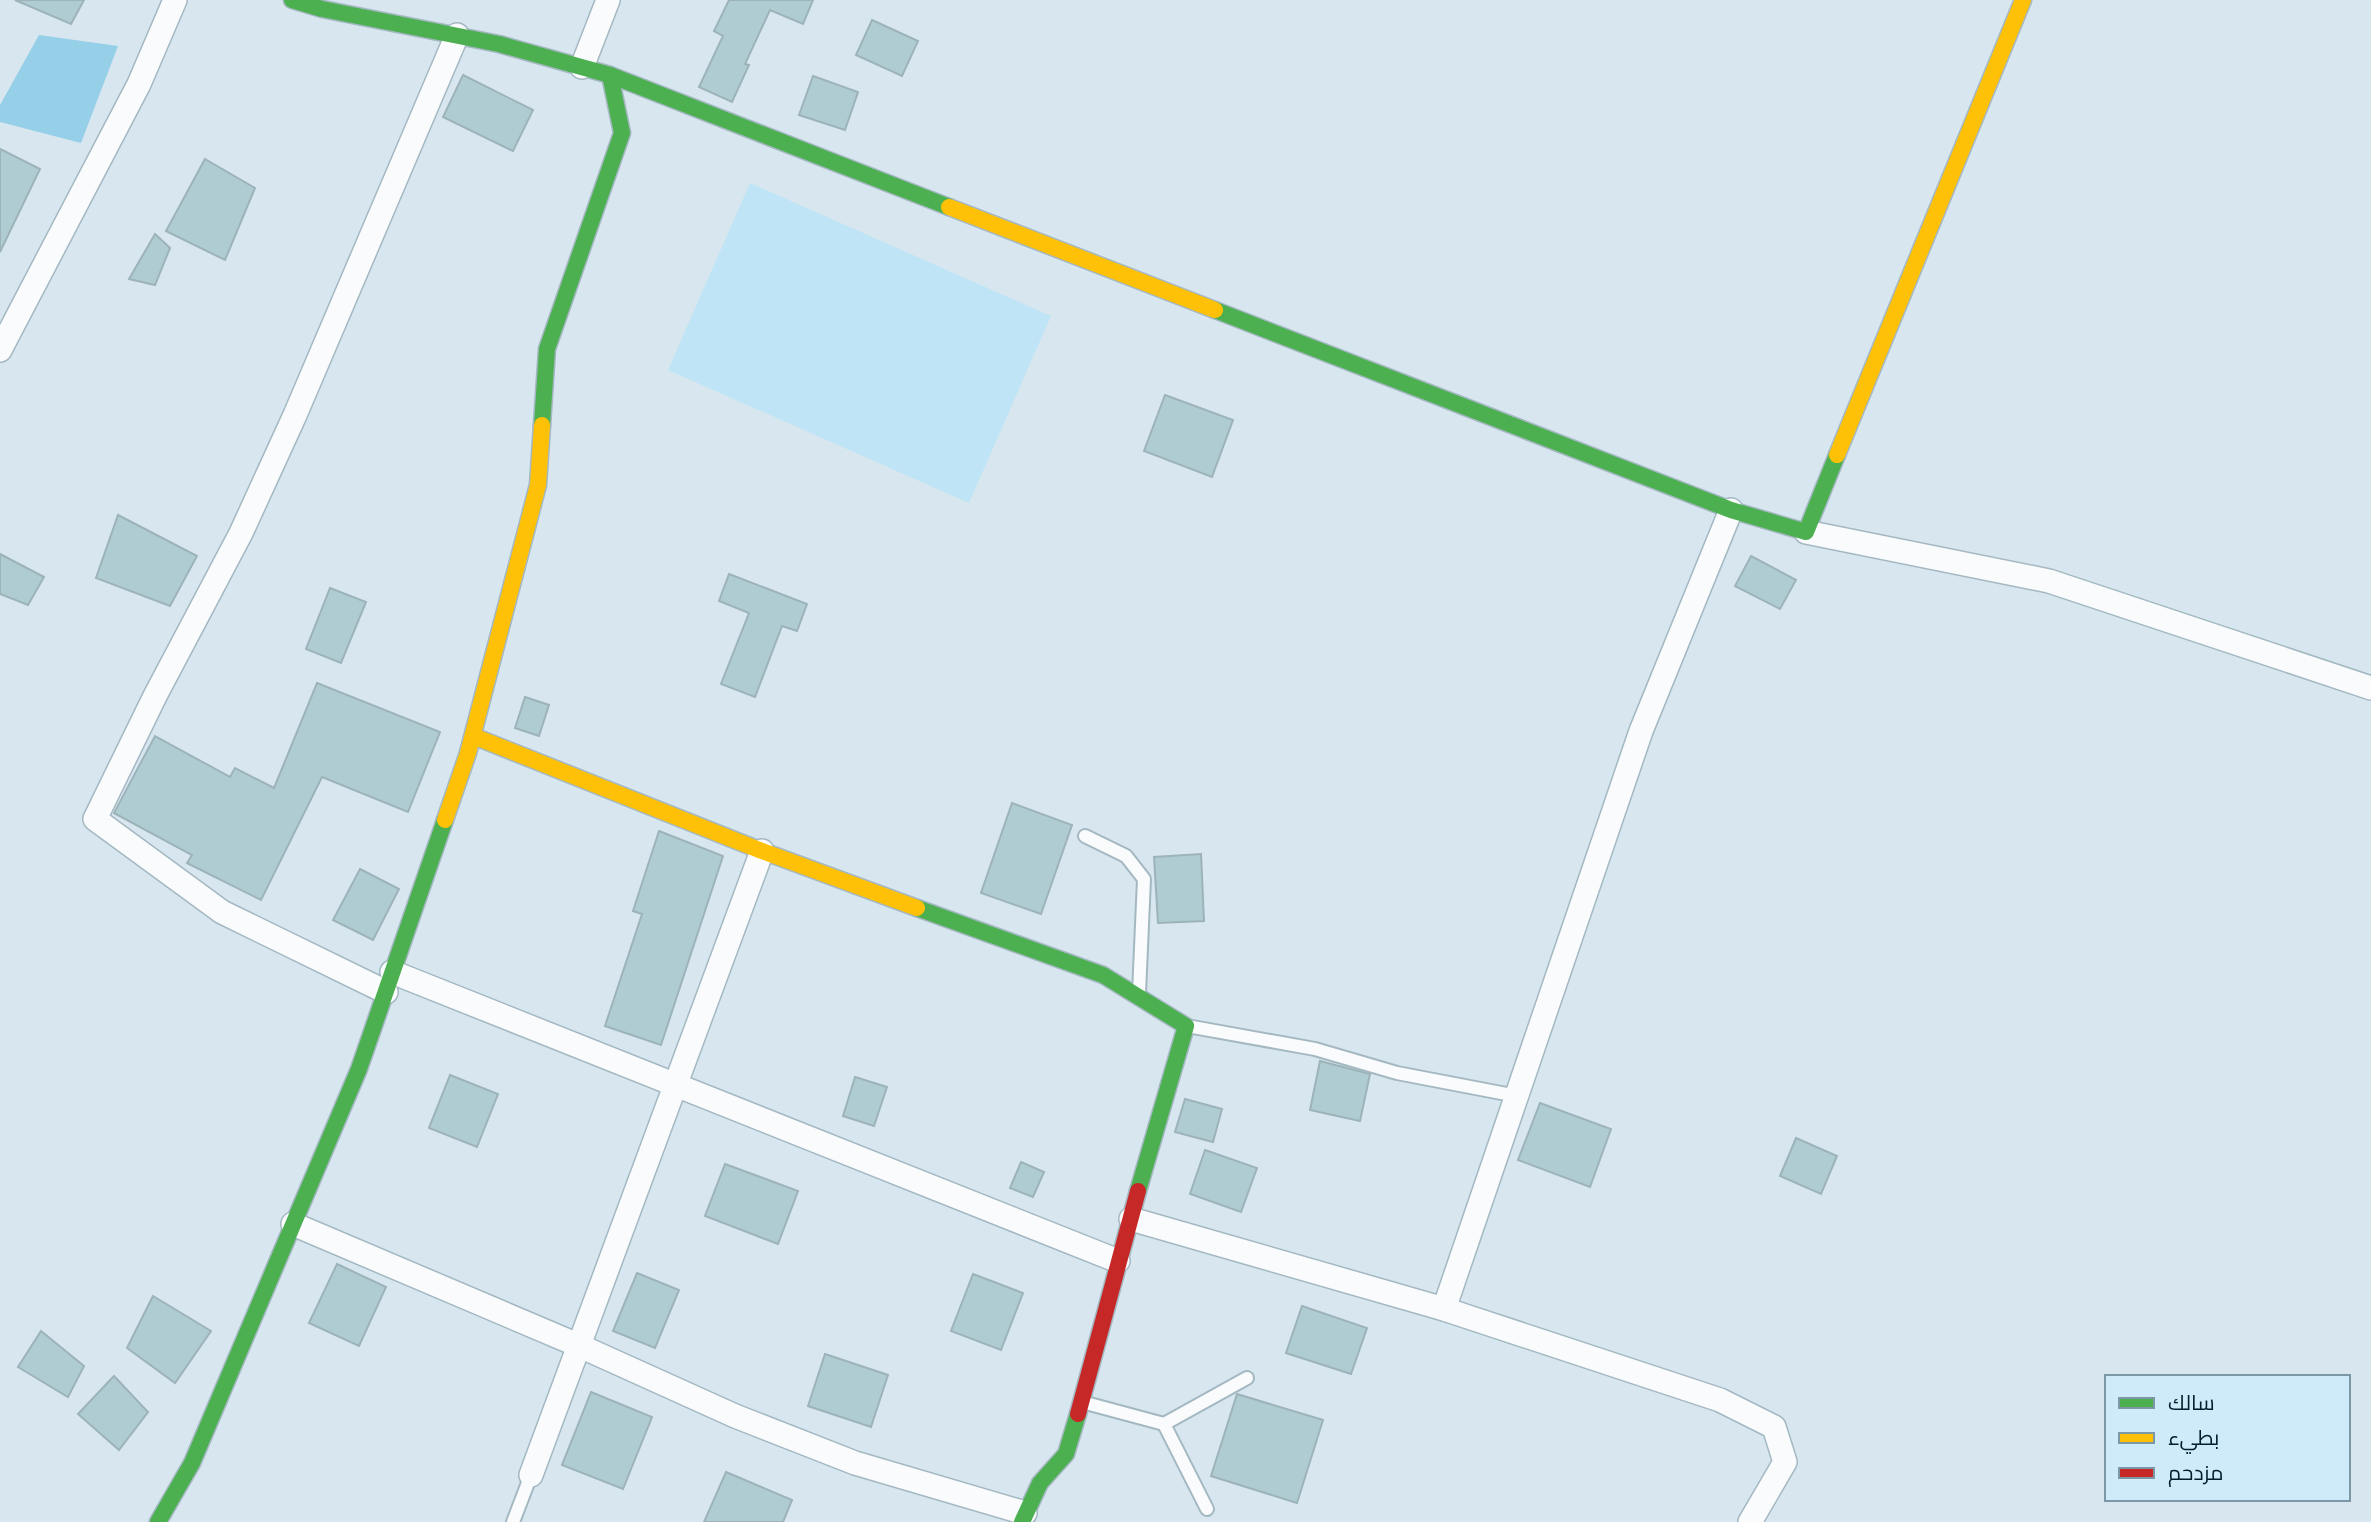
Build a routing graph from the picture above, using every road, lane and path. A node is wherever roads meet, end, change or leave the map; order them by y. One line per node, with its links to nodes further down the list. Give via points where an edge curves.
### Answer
1 (175, 0): 8 (street, via 139,85)
2 (292, 0): 5 (street)
3 (608, 0): 6 (street)
4 (2022, 0): 10 (street)
5 (457, 36): 6 (street); 15 (street, via 241,533 95,820 222,912)
6 (582, 67): 7 (street)
7 (610, 75): 9 (street); 12 (street, via 622,133 547,349 538,485)
8 (0, 350)
9 (1731, 510): 10 (street); 19 (street, via 1641,731)
10 (1806, 532): 11 (street, via 2049,581)
11 (2371, 688)
12 (473, 736): 14 (street); 15 (street)
13 (1085, 836): 16 (lane, via 1126,856 1144,879)
14 (762, 851): 16 (street, via 1103,975); 18 (street)
15 (389, 982): 18 (street); 21 (street, via 359,1069)
16 (1139, 997): 17 (street)
17 (1186, 1026): 19 (lane, via 1315,1049 1396,1073); 20 (street)
18 (677, 1085): 22 (street); 24 (street)
19 (1517, 1096): 23 (street)
20 (1131, 1219): 22 (street); 23 (street)
21 (293, 1224): 24 (street); 31 (street, via 192,1463)
22 (1118, 1261): 26 (street)
23 (1444, 1309): 33 (street, via 1720,1400 1774,1427 1785,1462)
24 (580, 1346): 28 (street); 30 (street, via 735,1416 855,1463)
25 (1247, 1378): 27 (lane)
26 (1082, 1402): 27 (lane); 30 (street, via 1066,1454 1040,1483)
27 (1164, 1424): 29 (lane)
28 (531, 1475): 32 (lane)
29 (1207, 1509)
30 (1023, 1518)
31 (158, 1522)
32 (513, 1522)
33 (1750, 1522)

